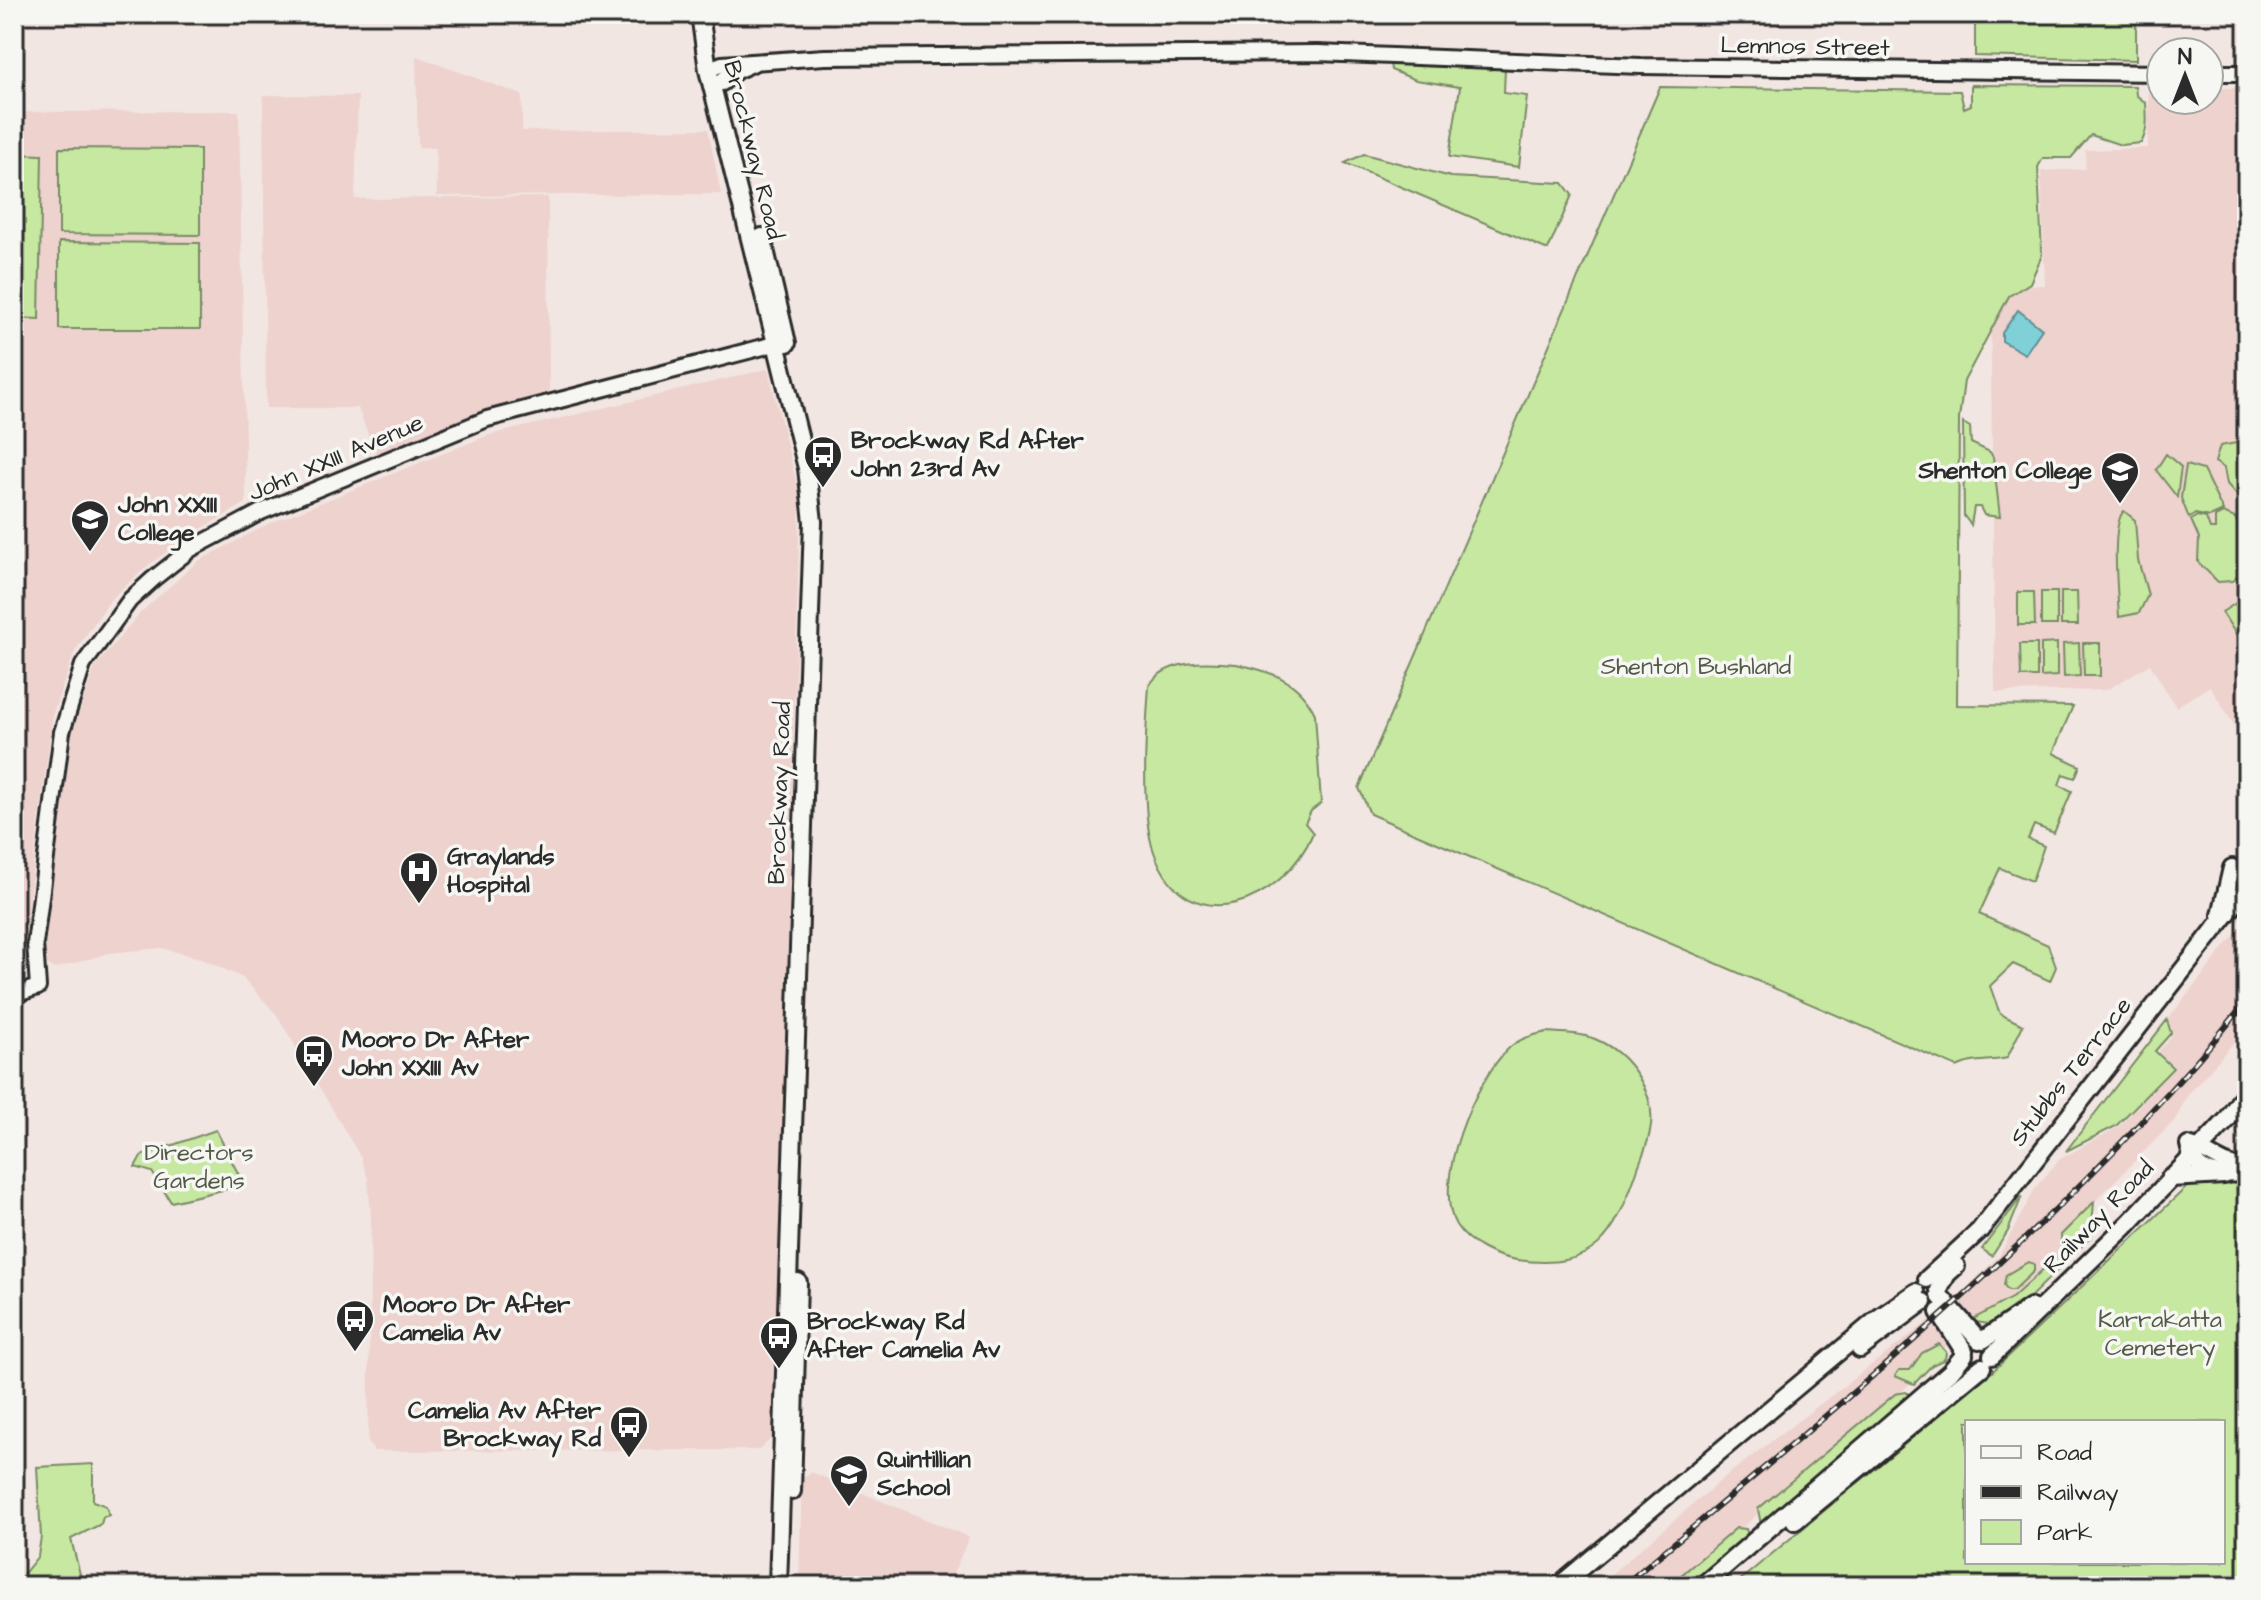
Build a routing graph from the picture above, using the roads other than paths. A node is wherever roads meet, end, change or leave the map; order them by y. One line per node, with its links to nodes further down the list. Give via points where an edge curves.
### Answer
1 (700, 14): 5 (main road, Brockway Road)
2 (708, 14): 5 (main road, Brockway Road)
3 (825, 57): 4 (street, Lemnos Street); 5 (street, Lemnos Street, via 748,54); 6 (street, Lemnos Street, via 1318,53 1641,66)
4 (752, 63): 5 (main road, via 734,71)
5 (714, 68): 9 (main road, Brockway Road)
6 (2145, 73)
7 (2225, 73): 8 (street)
8 (2247, 73)
9 (781, 343): 14 (street, John XXIII Avenue, via 487,419 261,512 191,549 153,579 130,600 83,665 62,732 35,944 38,987); 24 (main road, Brockway Road, via 813,522); 25 (main road, Brockway Road, via 820,507 799,1348)
10 (2232, 868): 13 (main road, via 2225,906)
11 (2247, 888): 13 (main road, Stubbs Terrace)
12 (2247, 902): 20 (main road, Stubbs Terrace, via 1967,1258)
13 (2212, 934): 20 (main road, Stubbs Terrace)
14 (14, 995)
15 (2247, 1090): 16 (main road, Railway Road, via 2218,1113)
16 (2192, 1150): 17 (street); 18 (street, via 2199,1167); 19 (main road, Railway Road); 21 (main road, Railway Road, via 2066,1275 2015,1320)
17 (2247, 1172): 18 (street)
18 (2224, 1175): 19 (main road)
19 (2170, 1178): 23 (main road, Railway Road)
20 (1929, 1293): 21 (main road); 22 (main road); 26 (main road, Stubbs Terrace, via 1880,1317); 27 (main road, Stubbs Terrace)
21 (1981, 1340): 22 (main road, via 1968,1344); 23 (main road, via 1990,1347)
22 (1964, 1353): 23 (main road, via 1970,1365); 28 (main road, via 1950,1372)
23 (1987, 1361): 29 (main road, Railway Road)
24 (778, 1586)
25 (787, 1586)
26 (1559, 1586)
27 (1570, 1586)
28 (1702, 1586)
29 (1717, 1586)

